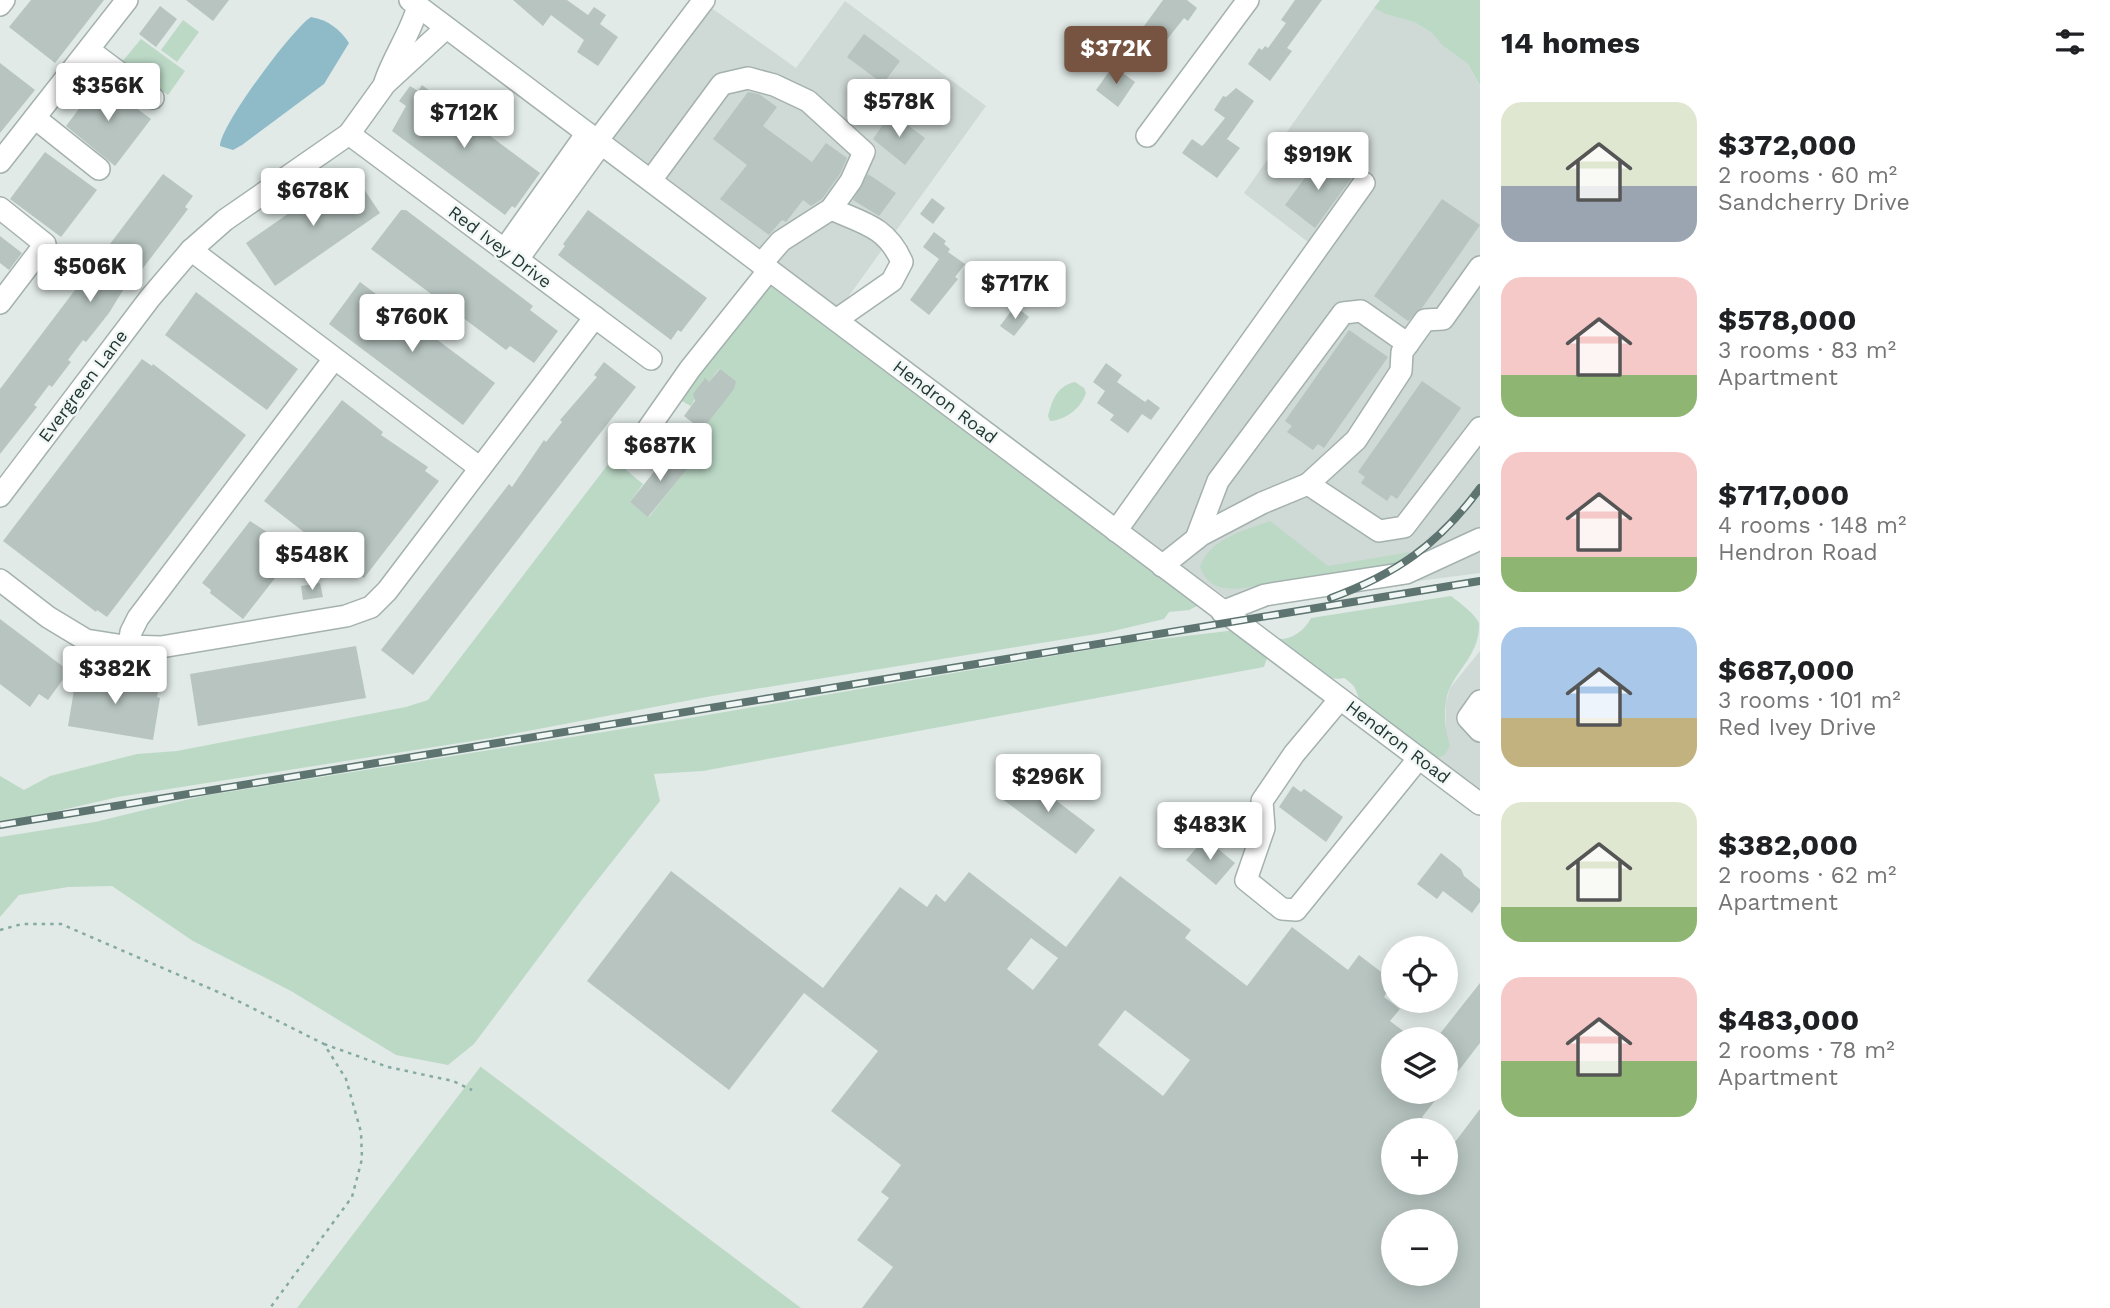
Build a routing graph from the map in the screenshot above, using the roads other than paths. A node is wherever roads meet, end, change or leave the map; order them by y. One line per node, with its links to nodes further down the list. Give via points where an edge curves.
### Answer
1 (4, 0): 6 (street)
2 (127, 0): 8 (street)
3 (704, 0): 14 (street)
4 (1248, 0): 13 (street)
5 (414, 3): 7 (street, Hendron Road); 9 (street, Evergreen Lane, via 414,22)
6 (0, 5)
7 (446, 28): 9 (street, Evergreen Lane); 14 (street, Hendron Road)
8 (89, 50): 10 (street); 11 (street)
9 (385, 84): 12 (street, Evergreen Lane)
10 (153, 97)
11 (34, 118): 15 (street); 16 (street)
12 (349, 134): 21 (street, Evergreen Lane, via 225,220); 22 (street, Red Ivey Drive)
13 (1147, 136)
14 (595, 139): 17 (street, Hendron Road); 22 (street)
15 (0, 162)
16 (99, 169)
17 (650, 180): 20 (street, via 722,84 748,78 808,101 864,152); 23 (street, Hendron Road)
18 (1364, 183): 36 (street)
19 (0, 208): 25 (street, via 45,244)
20 (831, 209): 23 (street, via 780,242); 27 (street, via 880,231 894,244 902,262 892,281)
21 (191, 250): 29 (street); 35 (street, Evergreen Lane)
22 (511, 255): 26 (street, Red Ivey Drive)
23 (765, 267): 27 (street, Hendron Road); 32 (street, via 648,429)
24 (1480, 267): 28 (street, via 1443,319 1425,320)
25 (0, 303)
26 (595, 317): 30 (street, Red Ivey Drive); 33 (street)
27 (836, 320): 36 (street, Hendron Road)
28 (1408, 344): 34 (street, via 1402,352 1401,371 1356,440); 37 (street, via 1361,311 1343,313 1218,481)
29 (334, 359): 33 (street); 42 (street, via 138,618)
30 (651, 359)
31 (1480, 428): 34 (street, via 1404,527 1379,531)
32 (647, 457)
33 (480, 468): 42 (street, via 371,607 346,616 161,647)
34 (1308, 484): 37 (street)
35 (0, 496)
36 (1116, 531): 39 (street, Hendron Road)
37 (1196, 539): 39 (street)
38 (1480, 539): 41 (street, via 1406,573 1265,595)
39 (1162, 566): 41 (street, Hendron Road)
40 (0, 580): 42 (street, via 86,640)
41 (1222, 611): 43 (street, Hendron Road)
42 (129, 646)
43 (1340, 699): 46 (street, Hendron Road); 46 (street, via 1262,801 1264,828 1245,880 1282,909 1296,911)
44 (1480, 701): 45 (street, via 1468,718)
45 (1480, 731)
46 (1419, 758): 47 (street, Hendron Road)
47 (1476, 794)

